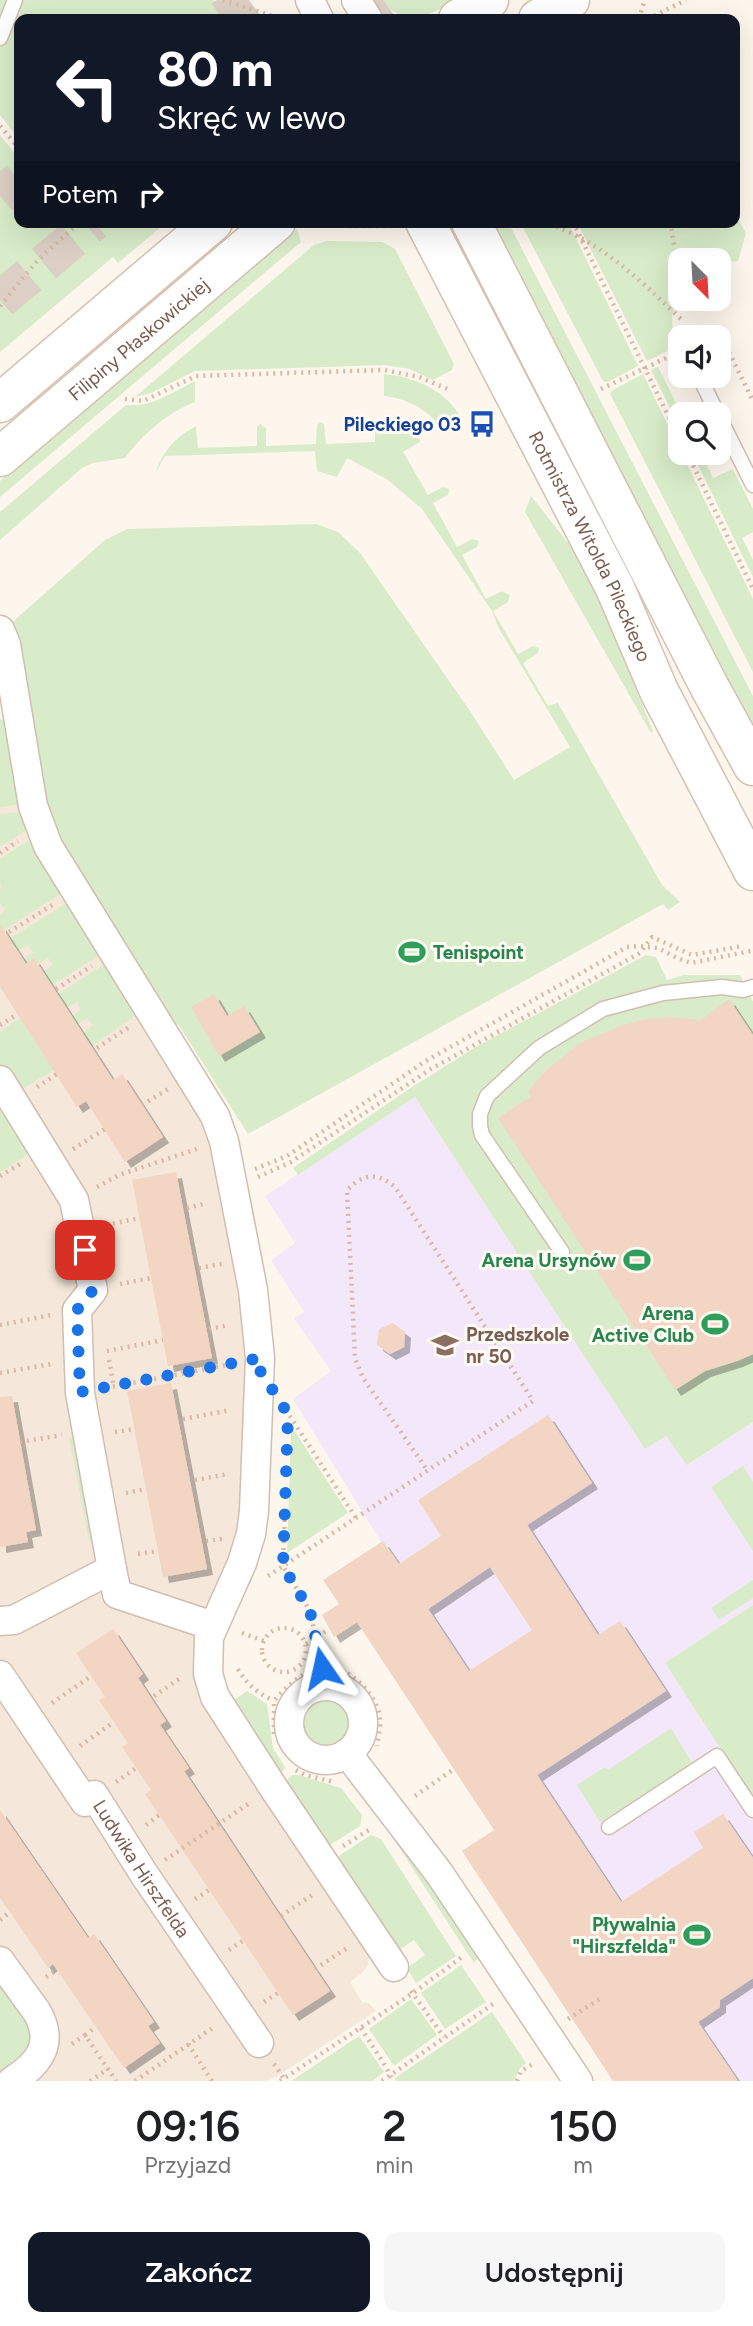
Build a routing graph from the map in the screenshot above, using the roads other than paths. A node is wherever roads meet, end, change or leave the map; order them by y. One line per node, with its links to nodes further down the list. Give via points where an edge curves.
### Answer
1 (15, 0): 6 (lane)
2 (489, 0): 4 (main road)
3 (570, 0): 5 (main road)
4 (466, 14)
5 (546, 14)
6 (0, 38)
7 (206, 228): 11 (main road)
8 (269, 228): 13 (main road, Filipiny Płaskowickiej)
9 (412, 228): 17 (main road, Rotmistrza Witolda Pileckiego, via 615,587 659,691)
10 (474, 228): 16 (main road)
11 (0, 403)
12 (731, 440): 14 (lane)
13 (0, 457)
14 (753, 485)
15 (0, 630): 23 (street, via 40,829 215,1116 224,1141 253,1290 260,1364 251,1534)
16 (753, 766)
17 (753, 871)
18 (753, 987): 20 (lane, via 663,993 603,1009 539,1048 487,1096 480,1114 482,1135)
19 (0, 1080): 21 (street, via 75,1200 93,1290 77,1310 80,1392)
20 (562, 1252)
21 (112, 1569): 22 (street, via 14,1620); 23 (street, via 117,1594)
22 (0, 1621)
23 (212, 1626): 29 (street, via 208,1674 215,1697)
24 (0, 1675): 30 (street, Ludwika Hirszfelda, via 85,1802 94,1795)
25 (347, 1753): 32 (street, via 439,1873)
26 (753, 1811): 27 (lane, via 717,1756)
27 (609, 1827)
28 (0, 1961): 31 (street, via 41,2020 44,2036 32,2067)
29 (394, 1967)
30 (259, 2043)
31 (12, 2081)
32 (578, 2081)

